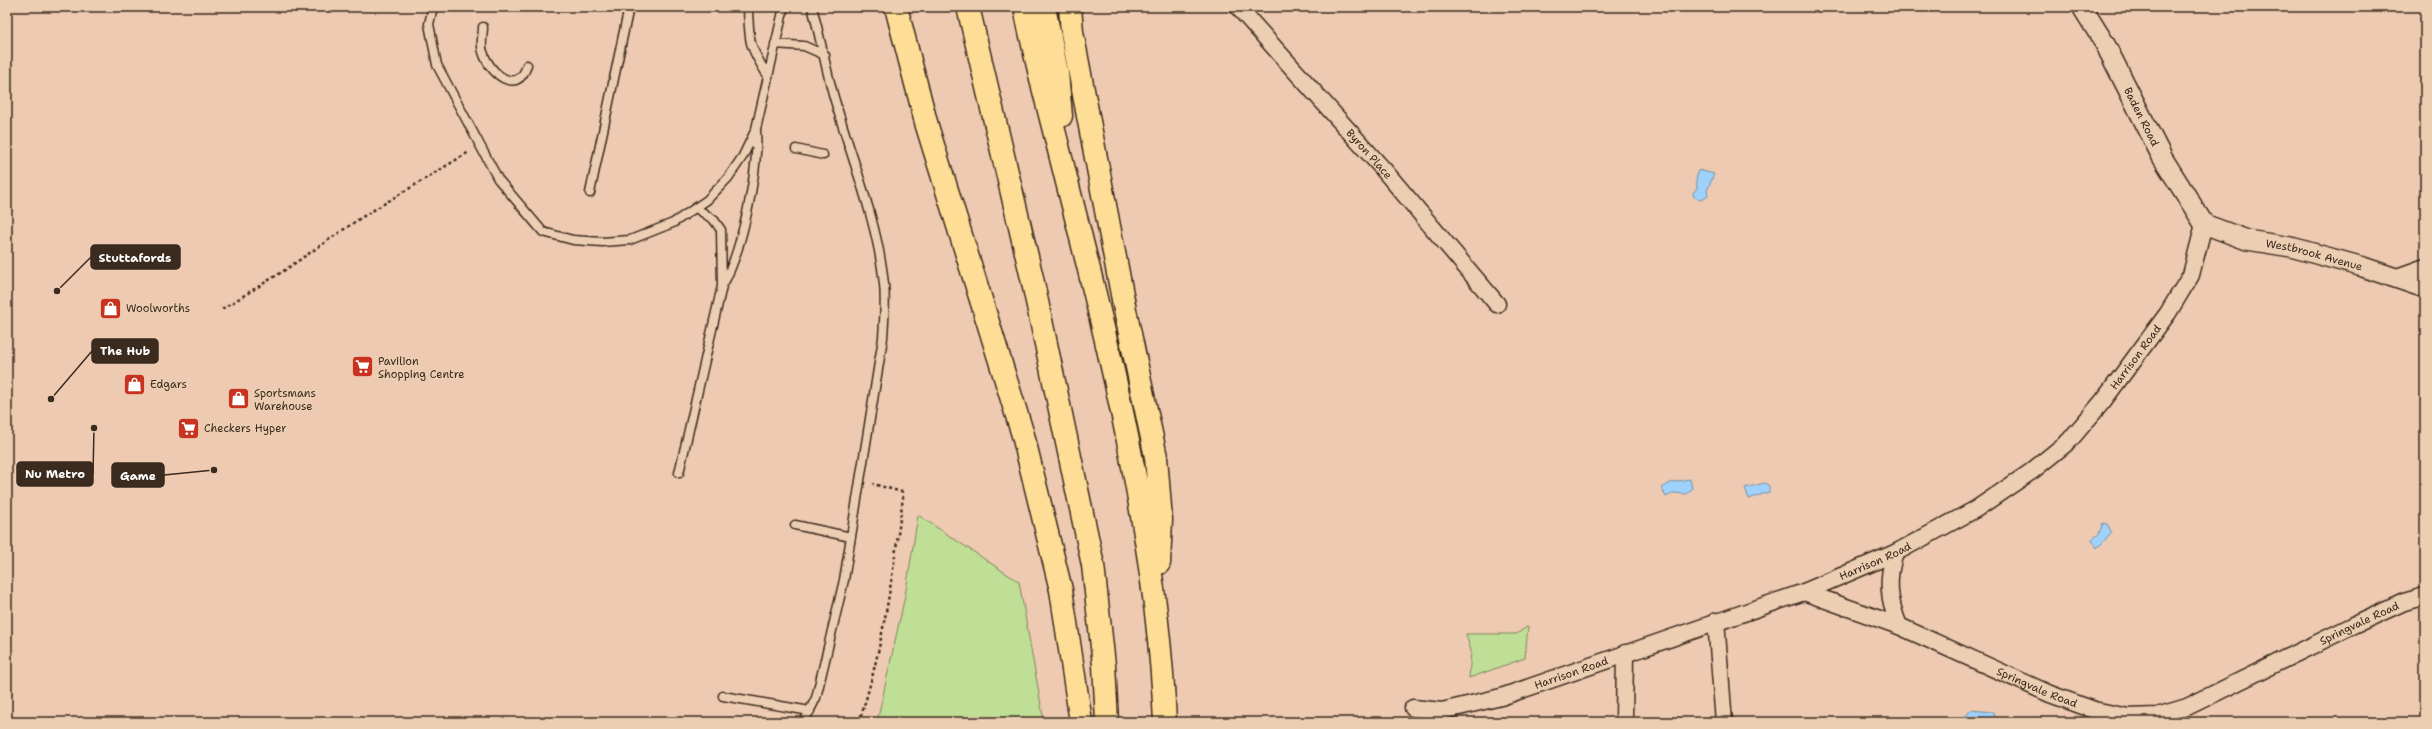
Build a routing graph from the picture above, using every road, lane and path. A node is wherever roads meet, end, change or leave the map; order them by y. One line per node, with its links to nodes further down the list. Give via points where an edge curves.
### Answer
1 (433, 7): 19 (lane, via 429,24 437,65)
2 (629, 7): 23 (lane)
3 (748, 7): 17 (lane, via 751,50)
4 (784, 7): 14 (lane)
5 (812, 7): 15 (lane)
6 (896, 7): 48 (highway, via 927,126 1023,435 1061,590)
7 (968, 7): 49 (highway, via 1032,278 1093,565 1104,665)
8 (1025, 7): 22 (highway, via 1035,59)
9 (1044, 7): 22 (highway, via 1057,73)
10 (1070, 7): 39 (highway, via 1072,32 1116,264 1156,457 1161,520)
11 (1238, 7): 30 (street, Byron Place, via 1383,169)
12 (2082, 7): 25 (street, Baden Road, via 2105,44 2162,156)
13 (483, 27): 16 (lane, via 483,53 496,75 510,80 516,79 525,72)
14 (775, 44): 15 (lane, via 804,46); 17 (lane)
15 (825, 54): 33 (lane, via 829,84 871,220 884,283 883,338)
16 (527, 65)
17 (768, 76): 18 (lane)
18 (756, 129): 24 (lane, via 743,156 728,178); 28 (lane, via 757,158 751,188 734,263)
19 (479, 145): 24 (lane, via 498,179 543,232 573,240 615,242 654,232); 31 (path, via 359,219 282,272)
20 (796, 149): 21 (lane)
21 (823, 155)
22 (1066, 178): 39 (highway, via 1138,494)
23 (590, 193)
24 (696, 208): 28 (lane, via 714,220 721,230)
25 (2204, 224): 27 (street, Westbrook Avenue, via 2247,240 2291,247); 36 (street, Harrison Road, via 2191,275 2168,313 2103,401 2069,441 2032,471 1976,509)
26 (2425, 267): 27 (street)
27 (2397, 277): 29 (street, Westbrook Avenue)
28 (722, 286): 32 (lane)
29 (2425, 288)
30 (1497, 304)
31 (222, 309)
32 (679, 473)
33 (860, 481): 35 (lane); 47 (path, via 902,492 903,497 891,589 873,678)
34 (795, 525): 35 (lane)
35 (851, 537): 45 (lane, via 822,675)
36 (1895, 553): 37 (street, Harrison Road); 41 (street, via 1889,572 1889,593)
37 (1804, 592): 40 (street, Harrison Road); 41 (street, Springvale Road)
38 (2425, 596): 41 (street, Springvale Road, via 2404,602 2354,625 2187,707 2157,716 2128,717 2094,710 1998,672)
39 (1158, 611): 50 (highway)
40 (1716, 621): 42 (street, Harrison Road); 52 (street)
41 (1899, 626)
42 (1625, 652): 44 (street, Harrison Road, via 1501,697 1442,711); 51 (street)
43 (723, 696): 45 (lane)
44 (1413, 708)
45 (810, 711): 46 (lane)
46 (804, 722)
47 (859, 722)
48 (1081, 722)
49 (1107, 722)
50 (1165, 722)
51 (1624, 722)
52 (1724, 722)

